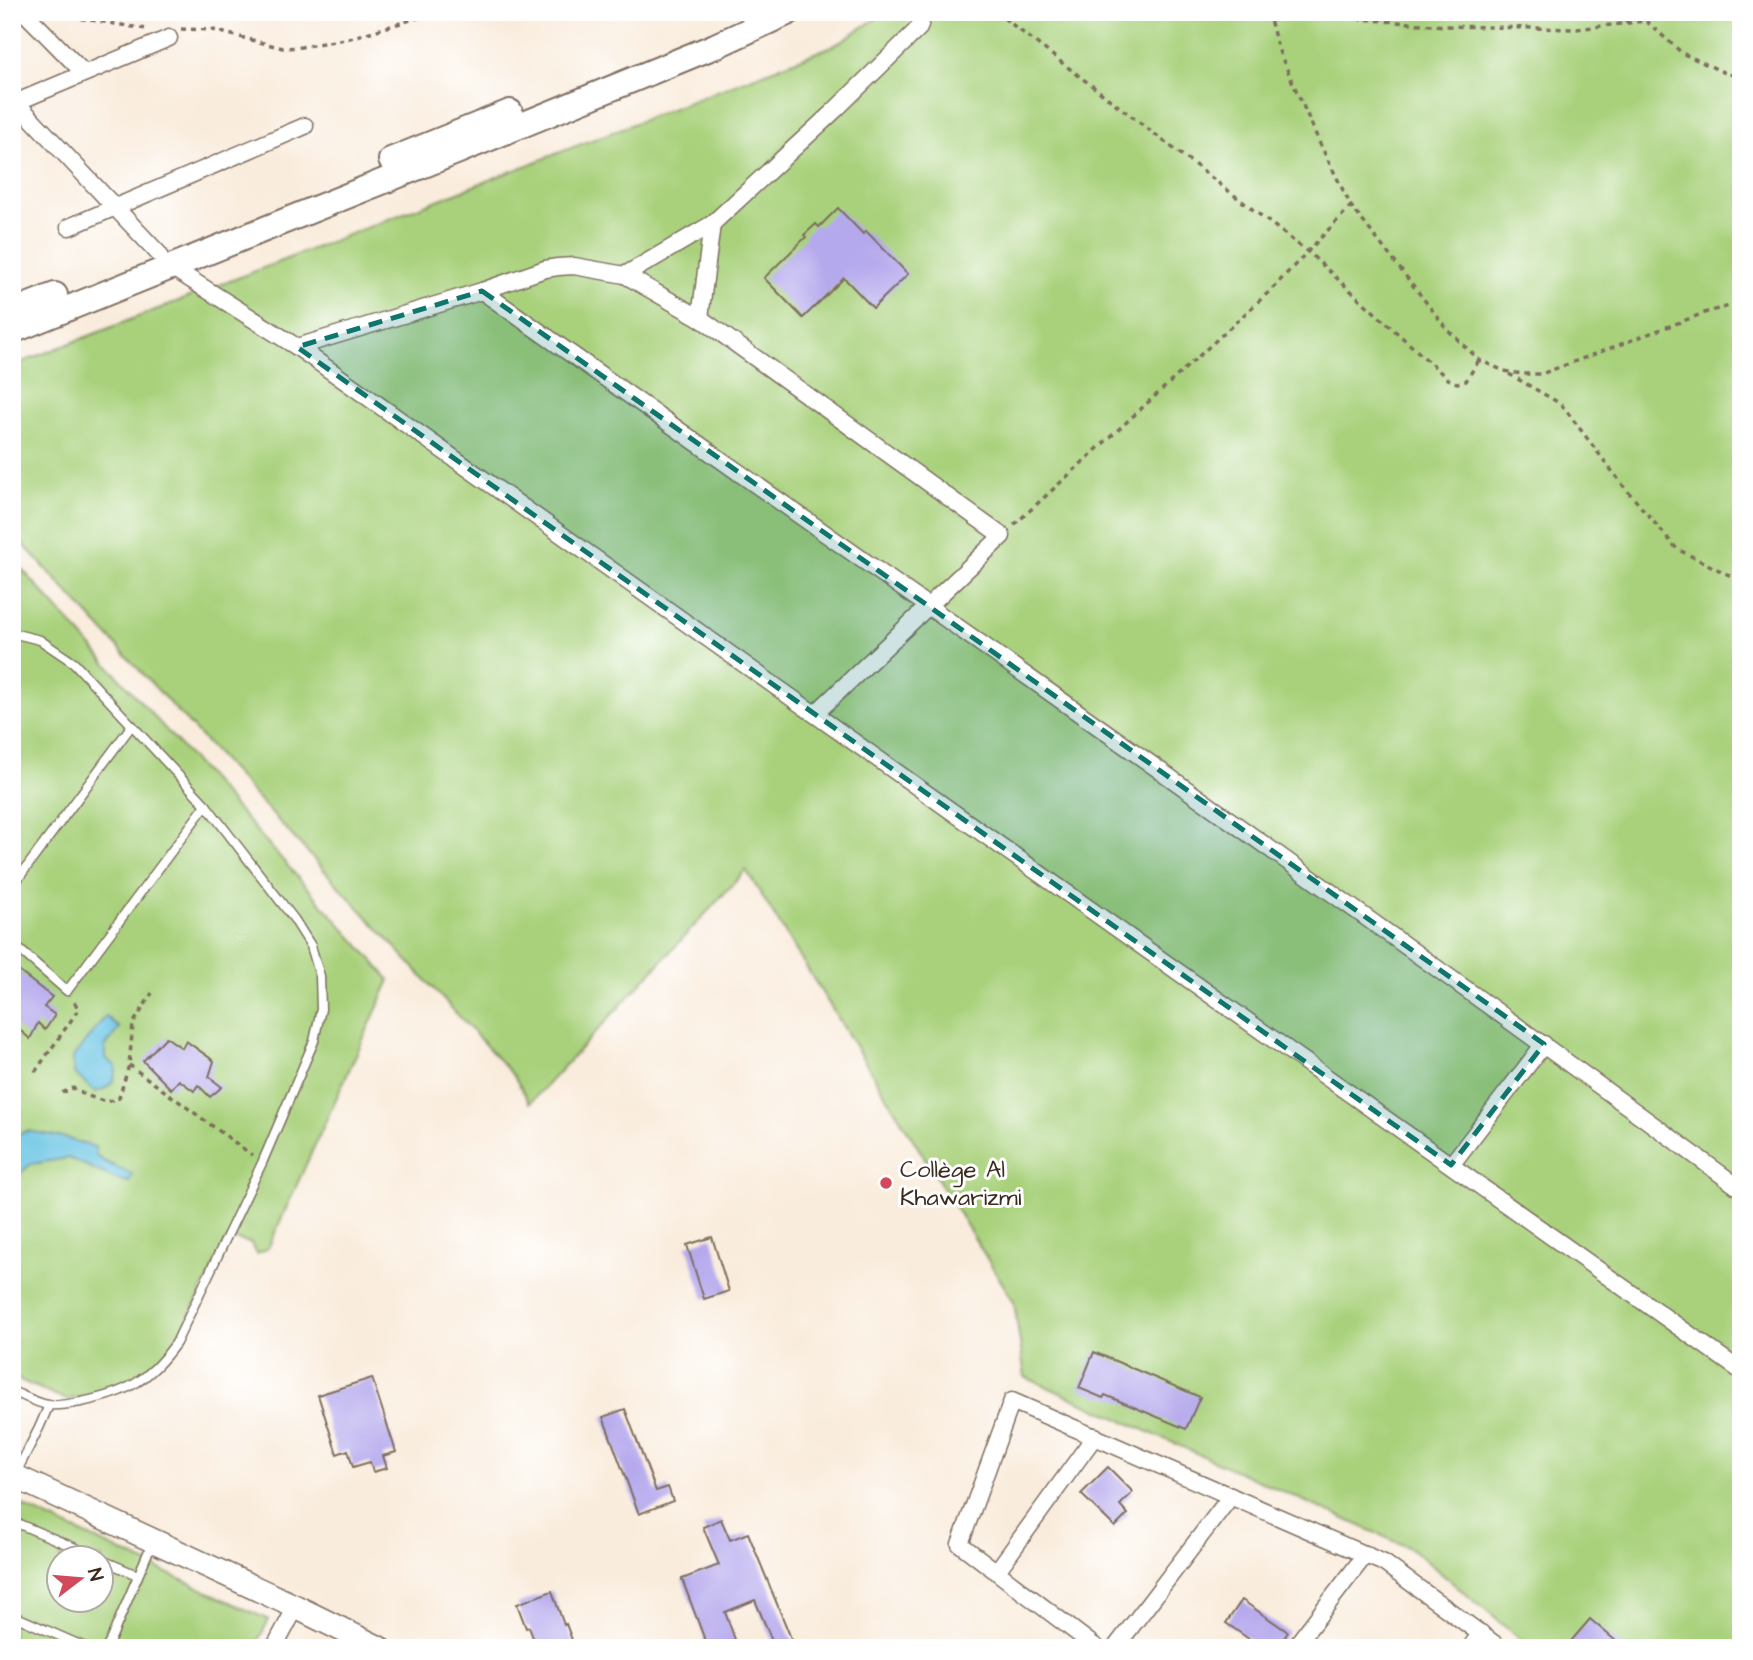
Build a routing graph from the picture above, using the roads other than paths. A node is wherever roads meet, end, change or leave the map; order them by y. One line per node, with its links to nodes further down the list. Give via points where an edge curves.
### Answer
1 (24, 12): 6 (street)
2 (749, 12): 12 (main road)
3 (789, 12): 12 (main road, via 559,110)
4 (922, 12): 10 (street, via 919,28)
5 (174, 34): 6 (street)
6 (85, 74): 7 (street)
7 (13, 101): 9 (street)
8 (305, 126): 9 (street)
9 (115, 207): 11 (street); 12 (street)
10 (712, 225): 13 (street); 16 (street)
11 (69, 227)
12 (165, 260): 15 (main road); 17 (main road); 18 (street)
13 (625, 275): 14 (street, via 558,267); 16 (street)
14 (482, 291): 18 (street); 19 (street)
15 (12, 312)
16 (700, 318): 19 (street, via 1002,536)
17 (12, 331)
18 (297, 346): 21 (street)
19 (928, 605): 21 (street); 26 (street)
20 (12, 632): 22 (lane, via 40,640 74,663)
21 (816, 713): 27 (street)
22 (132, 725): 23 (lane); 24 (lane)
23 (206, 805): 25 (lane, via 67,990); 31 (lane, via 304,932 314,953 321,1009 314,1041 176,1343 155,1369 135,1384 110,1396)
24 (12, 887)
25 (12, 943)
26 (1544, 1045): 27 (street); 28 (street)
27 (1451, 1165): 29 (street)
28 (1741, 1189)
29 (1741, 1371)
30 (12, 1391): 31 (lane)
31 (49, 1405): 33 (lane)
32 (1095, 1436): 34 (street); 40 (street); 40 (street, via 1012,1401 960,1544)
33 (13, 1475): 36 (street)
34 (1231, 1496): 38 (street); 50 (street)
35 (12, 1521): 37 (lane)
36 (153, 1540): 41 (lane); 42 (street)
37 (65, 1544)
38 (1366, 1554): 44 (street); 51 (street)
39 (116, 1566): 41 (lane)
40 (997, 1571): 49 (street)
41 (137, 1575): 46 (lane)
42 (296, 1606): 47 (street); 48 (street)
43 (12, 1615): 45 (lane)
44 (1481, 1633): 52 (street); 53 (street)
45 (87, 1648)
46 (107, 1648)
47 (274, 1648)
48 (379, 1648)
49 (1097, 1648)
50 (1115, 1648)
51 (1294, 1648)
52 (1470, 1648)
53 (1500, 1648)

